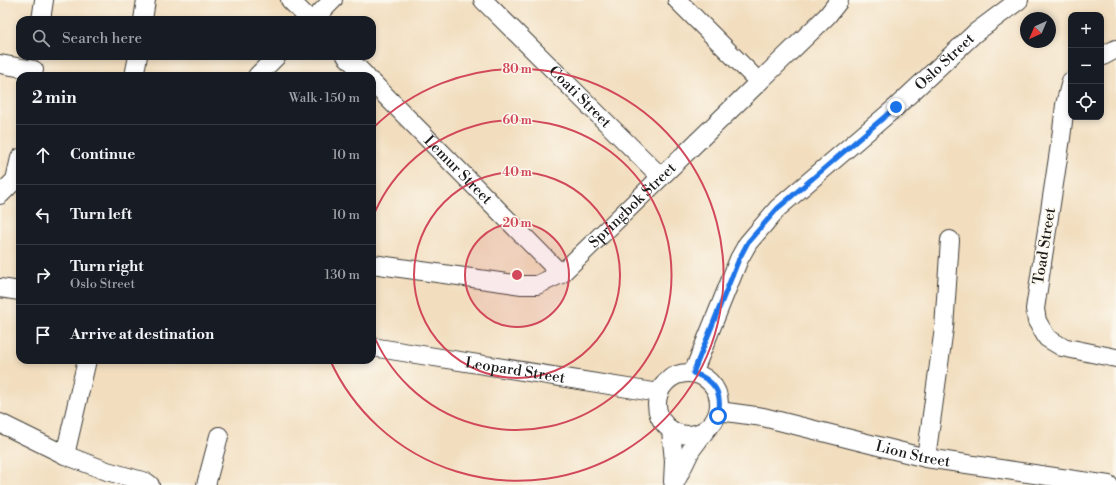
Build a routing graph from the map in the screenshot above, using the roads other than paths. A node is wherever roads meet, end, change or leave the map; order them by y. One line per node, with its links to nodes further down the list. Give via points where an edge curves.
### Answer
1 (44, 0): 9 (street)
2 (146, 0): 10 (street)
3 (290, 0): 11 (street)
4 (333, 0): 12 (street)
5 (483, 0): 27 (street, Coati Street)
6 (677, 0): 23 (street)
7 (839, 0): 23 (street, Springbok Street, via 827,16)
8 (1019, 0): 37 (street, Oslo Street, via 975,33 896,107 778,208 748,242)
9 (42, 16)
10 (144, 16)
11 (308, 16)
12 (316, 16)
13 (1116, 49): 14 (street)
14 (1104, 55)
15 (137, 60): 20 (street)
16 (273, 60): 21 (street)
17 (350, 60): 22 (street)
18 (0, 64): 19 (street)
19 (34, 67)
20 (135, 72)
21 (261, 72)
22 (362, 72)
23 (759, 82): 27 (street, Springbok Street)
24 (1070, 84): 35 (street, Toad Street, via 1035,309 1037,320 1047,338 1062,347)
25 (376, 86): 31 (street, Lemur Street)
26 (16, 176): 28 (street, via 15,180)
27 (661, 177): 31 (street, Springbok Street)
28 (0, 195)
29 (950, 240): 45 (street, via 944,328)
30 (376, 265): 31 (street, Springbok Street, via 522,285 537,285)
31 (561, 274)
32 (0, 288): 33 (street)
33 (16, 291)
34 (376, 348): 38 (street, Leopard Street)
35 (1116, 358)
36 (86, 364): 44 (street)
37 (693, 373): 38 (street, via 680,374 669,379); 39 (street, via 710,381 716,388)
38 (659, 393): 41 (street, via 657,401 660,418)
39 (719, 411): 42 (street, via 713,424); 45 (street, Lion Street, via 763,417)
40 (0, 423): 44 (street)
41 (671, 430): 42 (street, via 688,436); 48 (street)
42 (706, 430): 48 (street, via 691,450)
43 (219, 436): 47 (street)
44 (65, 455): 46 (street)
45 (926, 458): 49 (street, Lion Street)
46 (150, 485)
47 (206, 485)
48 (673, 485)
49 (1109, 485)

